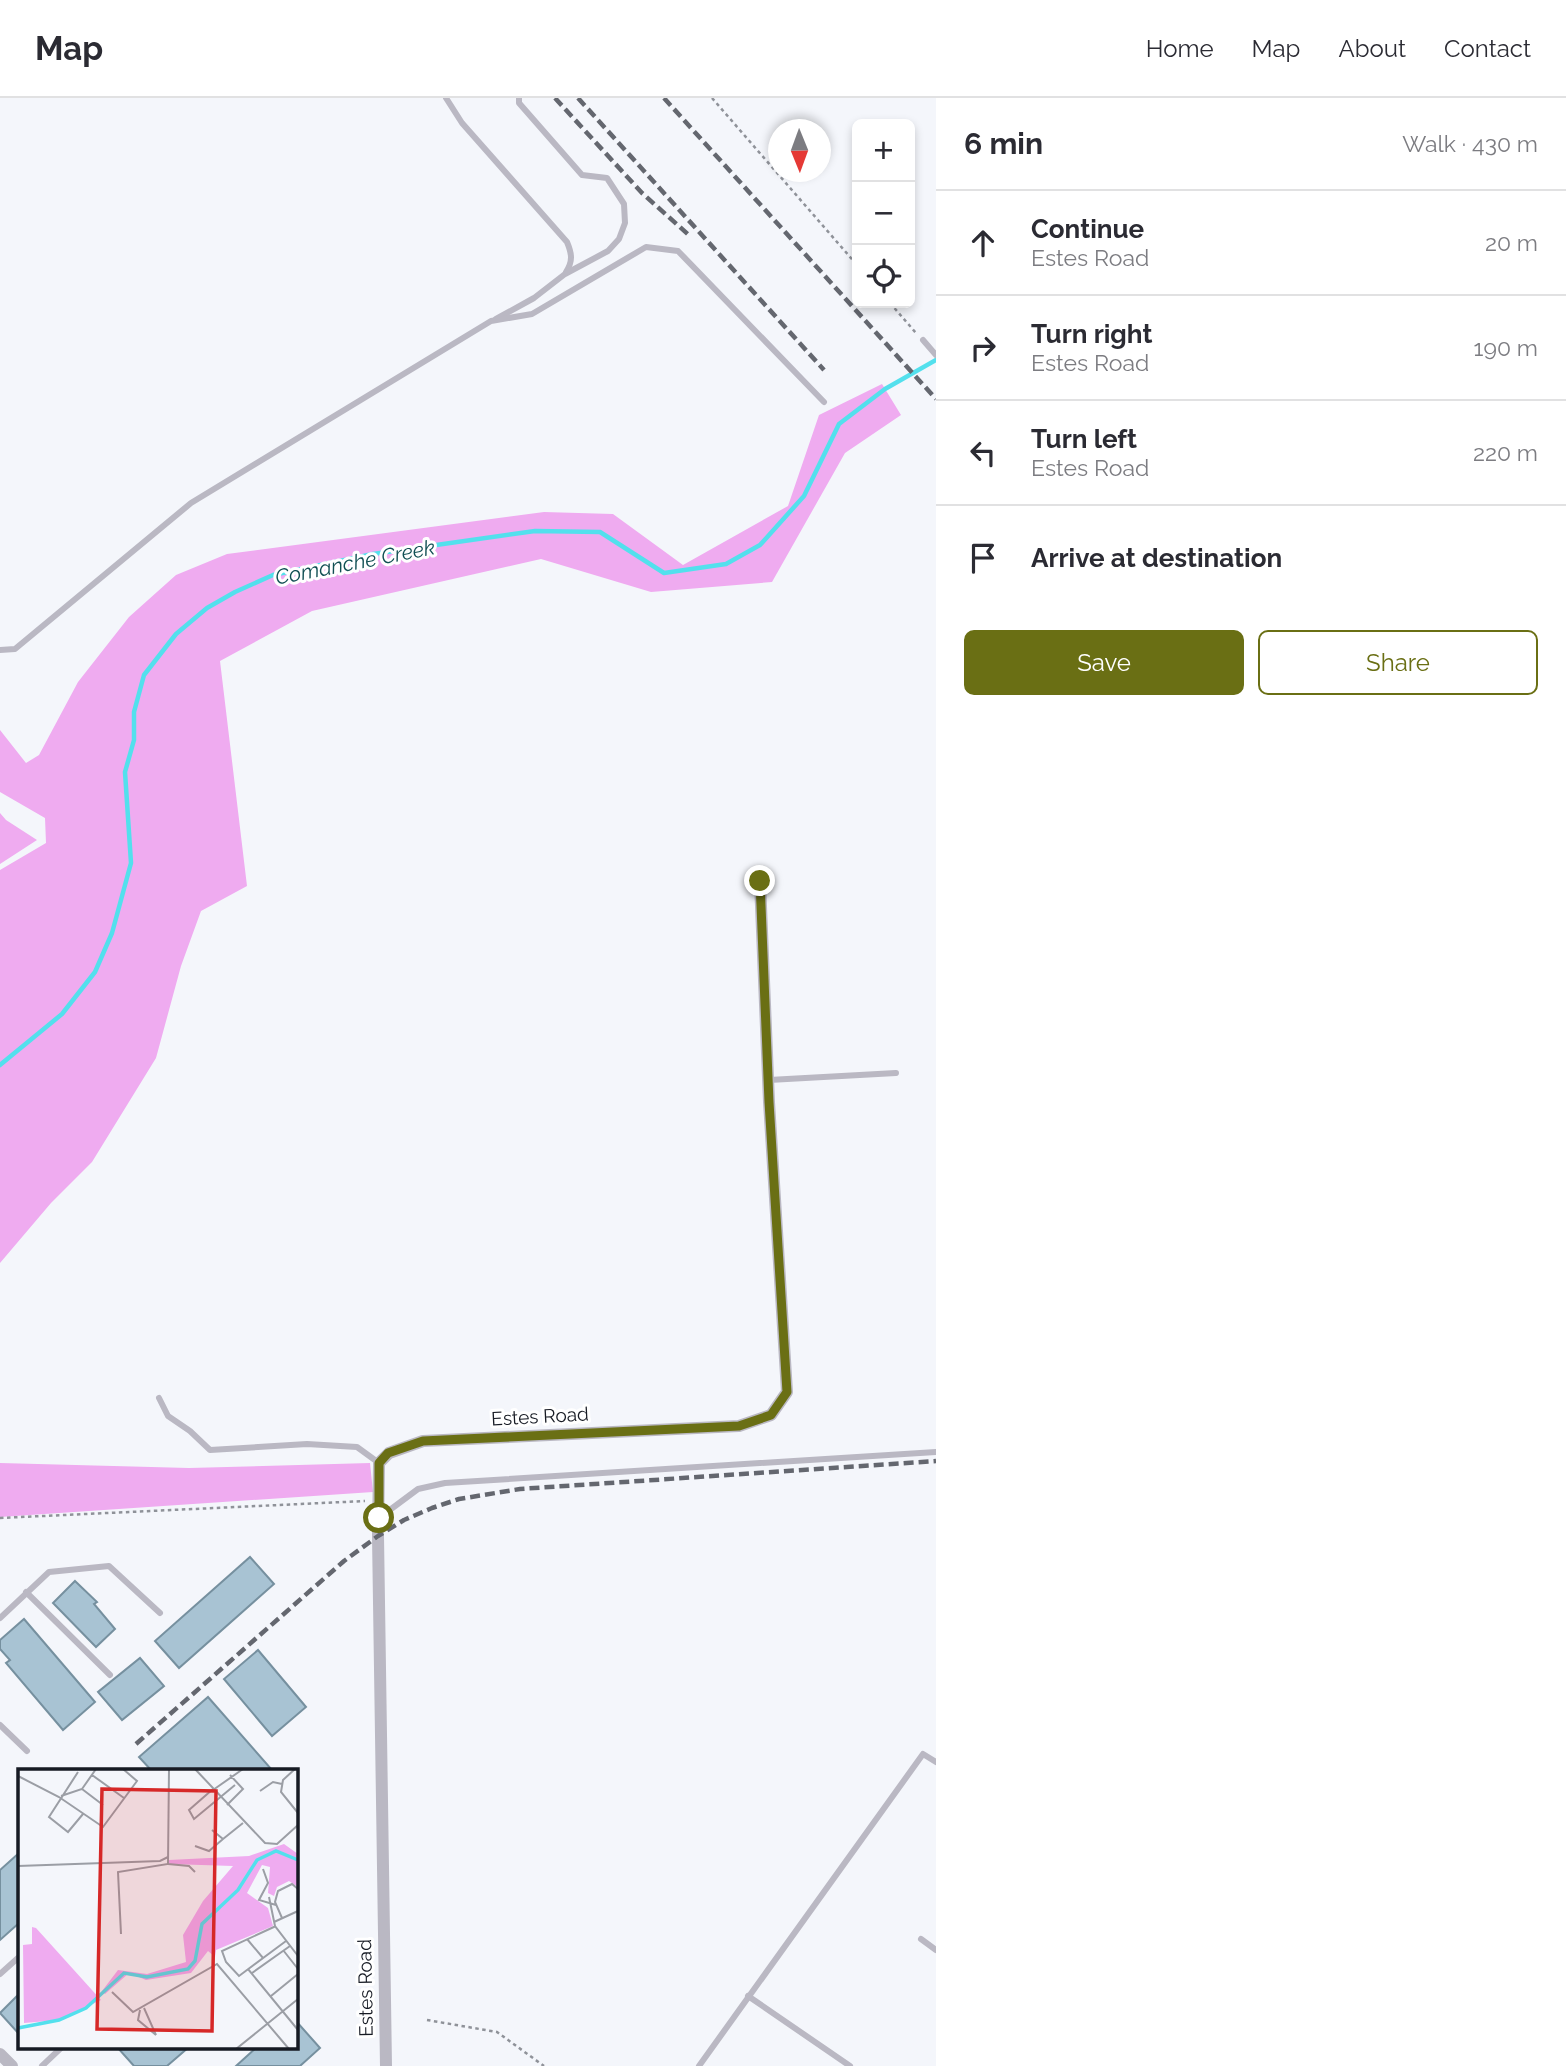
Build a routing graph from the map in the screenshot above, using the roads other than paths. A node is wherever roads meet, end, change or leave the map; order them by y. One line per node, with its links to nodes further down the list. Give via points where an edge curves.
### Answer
1 (446, 98): 3 (lane, via 462,124 567,242 571,264)
2 (519, 98): 3 (lane, via 582,175 607,178 624,204 620,239 608,251)
3 (565, 274): 4 (lane, via 534,298)
4 (491, 321): 7 (lane, via 532,314 646,247 677,251); 8 (lane, via 191,503 15,649)
5 (923, 340): 6 (lane)
6 (936, 355)
7 (824, 402)
8 (0, 650)
9 (760, 881): 11 (street, Estes Road)
10 (896, 1073): 11 (lane)
11 (769, 1080): 14 (street, Estes Road, via 787,1392 771,1415 739,1426 423,1441 388,1453)
12 (159, 1398): 14 (lane, via 168,1416 210,1450 307,1444 357,1447)
13 (936, 1452): 15 (lane, via 445,1483 418,1489)
14 (379, 1463): 15 (street, Estes Road)
15 (379, 1518): 32 (street, Estes Road)
16 (26, 1592): 17 (lane, via 49,1572 109,1566); 18 (lane); 19 (lane)
17 (160, 1613)
18 (0, 1618)
19 (110, 1675)
20 (0, 1725): 21 (lane)
21 (27, 1751)
22 (936, 1762): 27 (lane, via 923,1754)
23 (921, 1939): 24 (lane)
24 (936, 1950)
25 (18, 1958): 26 (lane)
26 (0, 1974)
27 (748, 1996): 33 (lane); 34 (lane)
28 (60, 2049): 31 (lane)
29 (0, 2054): 30 (street)
30 (12, 2066)
31 (42, 2066)
32 (386, 2066)
33 (699, 2066)
34 (850, 2066)

